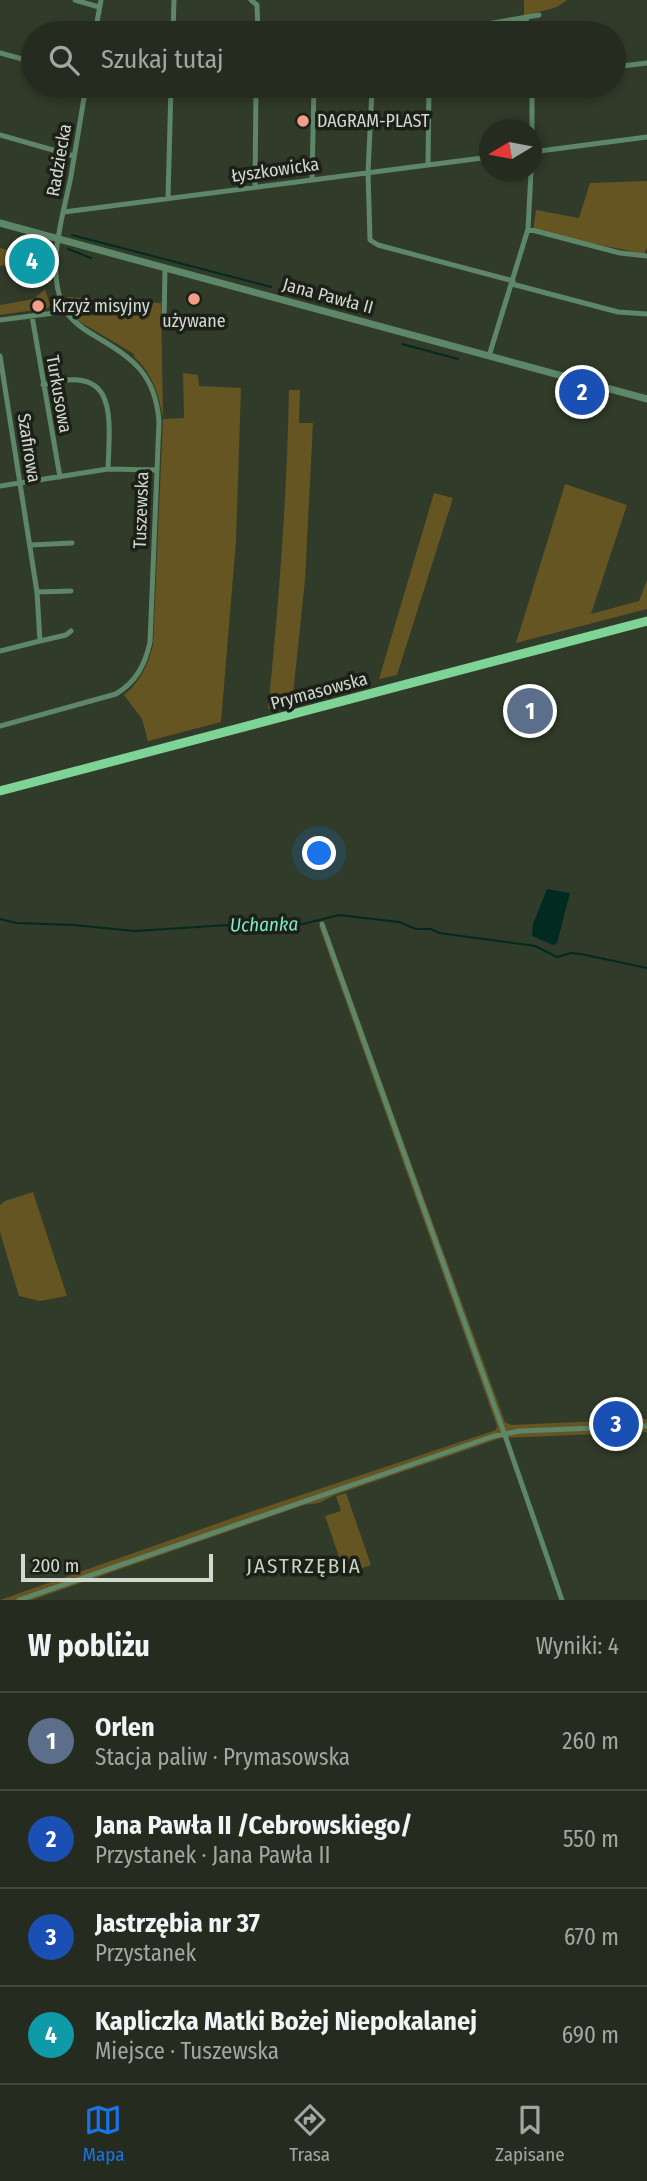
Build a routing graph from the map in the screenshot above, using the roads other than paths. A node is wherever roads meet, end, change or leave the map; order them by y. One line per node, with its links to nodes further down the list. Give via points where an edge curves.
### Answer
1 (75, 0): 4 (street)
2 (174, 0): 8 (street)
3 (251, 0): 9 (street, via 257,5)
4 (100, 3): 7 (street)
5 (539, 15): 6 (street)
6 (526, 19): 10 (street)
7 (97, 21)
8 (173, 21)
9 (259, 21)
10 (513, 21)
11 (0, 53): 12 (street)
12 (21, 59)
13 (647, 62): 14 (street)
14 (626, 65)
15 (84, 98): 26 (street, Radziecka)
16 (171, 98): 33 (street)
17 (257, 98): 32 (street)
18 (312, 98): 30 (street)
19 (372, 98): 29 (street)
20 (429, 98): 28 (street)
21 (532, 98): 22 (street)
22 (531, 119)
23 (0, 135): 26 (street)
24 (647, 137): 25 (street)
25 (542, 151)
26 (74, 156): 34 (street, Radziecka)
27 (479, 158): 28 (street, Łyszkowicka)
28 (428, 164): 29 (street, Łyszkowicka)
29 (368, 172): 30 (street, Łyszkowicka); 40 (street, via 370,240 378,246)
30 (312, 180): 32 (street, Łyszkowicka)
31 (530, 182): 36 (street)
32 (255, 187): 33 (street, Łyszkowicka)
33 (168, 198): 34 (street, Łyszkowicka)
34 (64, 212): 37 (street, Radziecka)
35 (0, 223): 37 (street, Jana Pawła II)
36 (528, 229): 38 (street); 40 (street)
37 (66, 241): 39 (street, Jana Pawła II); 41 (street, via 56,255)
38 (647, 256)
39 (166, 268): 45 (street); 47 (street, Jana Pawła II)
40 (513, 282): 42 (street, via 618,312); 47 (street)
41 (65, 309): 43 (street); 51 (street, Tuszewska, via 79,326 125,354 148,378 158,410)
42 (647, 314)
43 (32, 316): 44 (street); 48 (street, Turkusowa)
44 (0, 320)
45 (164, 324)
46 (0, 356): 53 (street, Szafirowa)
47 (489, 356): 49 (street, Jana Pawła II)
48 (43, 385): 50 (street, via 79,378 100,390 109,406); 52 (street, Turkusowa)
49 (647, 399)
50 (108, 469): 51 (street); 52 (street)
51 (157, 470): 63 (street, Tuszewska, via 150,642 136,678 127,688 105,698)
52 (60, 477): 53 (street)
53 (20, 483): 54 (street); 56 (street, Szafirowa)
54 (0, 486)
55 (72, 543): 56 (street)
56 (30, 545): 58 (street, Szafirowa)
57 (71, 591): 58 (street)
58 (37, 592): 61 (street, Szafirowa)
59 (647, 621): 64 (main road, Prymasowska)
60 (71, 631): 61 (street)
61 (40, 641): 62 (street)
62 (0, 651)
63 (0, 726)
64 (0, 792)
65 (322, 924): 67 (street)
66 (647, 1426): 67 (street)
67 (504, 1433): 68 (street); 69 (street)
68 (19, 1600)
69 (562, 1600)

